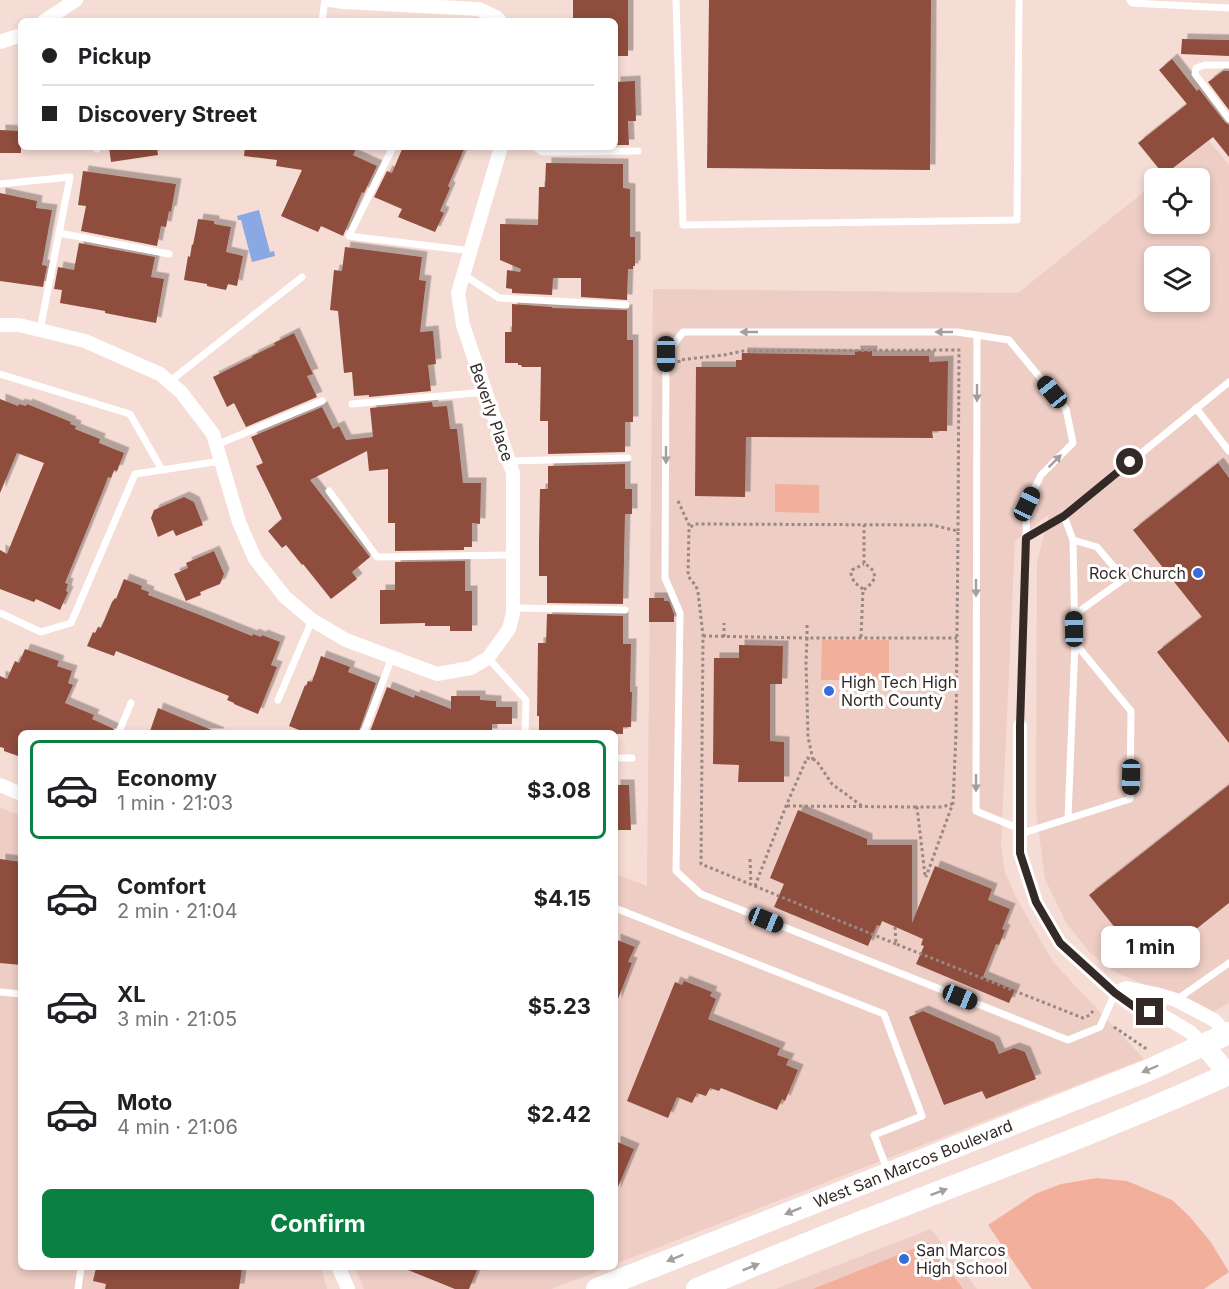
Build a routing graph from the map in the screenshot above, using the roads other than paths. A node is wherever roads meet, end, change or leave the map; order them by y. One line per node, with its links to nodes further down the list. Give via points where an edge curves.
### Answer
1 (76, 0): 11 (street)
2 (325, 0): 12 (lane)
3 (676, 0): 4 (lane, via 682,225 1017,220)
4 (1019, 0)
5 (1130, 0): 7 (lane)
6 (338, 1): 8 (street)
7 (1155, 2): 10 (lane)
8 (445, 3): 9 (street)
9 (483, 4): 13 (street)
10 (1229, 8)
11 (52, 18)
12 (322, 18)
13 (498, 18)
14 (18, 36): 15 (street)
15 (0, 42)
16 (1229, 65): 17 (lane, via 1205,64 1196,68 1195,74)
17 (1229, 119)
18 (392, 150): 24 (lane, via 350,236)
19 (500, 150): 24 (street, Beverly Place)
20 (539, 150): 21 (lane)
21 (638, 151)
22 (0, 184): 23 (lane, via 70,177)
23 (59, 233): 25 (lane); 30 (lane)
24 (471, 251): 26 (street, Beverly Place)
25 (169, 254)
26 (464, 275): 28 (lane, via 499,298); 35 (street, Beverly Place, via 458,293 463,325)
27 (302, 277): 33 (lane)
28 (626, 305)
29 (0, 325): 30 (street)
30 (40, 330): 33 (street, via 86,341 160,374)
31 (977, 335): 47 (lane, one-way to 31, via 1027,504 1041,475 1073,443 1066,409 1009,340); 69 (lane, one-way to 69, via 976,811); 73 (lane, one-way to 73, via 683,332 666,354 665,578 680,613 676,871 701,894 1068,1040 1100,1027)
32 (0, 374): 44 (lane, via 130,414)
33 (169, 382): 39 (street, via 213,434)
34 (1229, 382): 38 (lane)
35 (486, 392): 37 (lane); 43 (street, Beverly Place)
36 (322, 401): 39 (lane)
37 (352, 404)
38 (1196, 408): 40 (lane); 46 (lane)
39 (216, 445): 42 (street)
40 (1229, 451)
41 (627, 458): 43 (lane)
42 (221, 461): 44 (lane); 54 (street, via 255,559 285,597)
43 (510, 461): 49 (street, Beverly Place)
44 (162, 470): 52 (lane, via 135,474 71,623 41,633)
45 (329, 491): 49 (lane, via 377,557)
46 (1064, 516): 47 (lane); 48 (lane)
47 (1026, 538): 60 (lane)
48 (1073, 540): 53 (lane); 53 (lane, via 1097,547 1124,579)
49 (513, 555): 50 (street, Beverly Place)
50 (513, 608): 51 (lane); 57 (street, Beverly Place, via 509,629)
51 (625, 610)
52 (0, 613)
53 (1074, 615): 55 (lane)
54 (312, 620): 56 (street, via 346,640); 58 (lane)
55 (1075, 643): 68 (lane); 68 (lane, via 1131,711 1130,799)
56 (392, 657): 57 (street, via 437,674 471,668); 62 (lane)
57 (488, 658): 63 (lane, via 526,700)
58 (278, 700)
59 (131, 703): 61 (lane)
60 (1020, 726): 69 (street)
61 (120, 730)
62 (365, 730)
63 (525, 730)
64 (618, 758): 65 (lane)
65 (632, 758)
66 (0, 785): 67 (street)
67 (18, 793)
68 (1068, 818): 69 (lane)
69 (1020, 831): 73 (street, via 1020,853 1036,902 1060,943)
70 (618, 909): 79 (lane, via 884,1014 922,1116 874,1135)
71 (1229, 963): 75 (lane)
72 (0, 992): 74 (lane)
73 (1115, 993): 75 (street, via 1126,988); 77 (street, via 1136,1008 1165,1017)
74 (18, 994)
75 (1176, 1000): 76 (street, via 1214,1020)
76 (1228, 1035): 77 (main road, West San Marcos Boulevard)
77 (1204, 1045): 78 (main road); 79 (main road, West San Marcos Boulevard, one-way to 79)
78 (1229, 1074): 85 (main road, one-way to 78, via 1087,1135)
79 (889, 1174): 84 (main road, West San Marcos Boulevard, one-way to 84)
80 (81, 1270): 82 (lane)
81 (340, 1270): 83 (street)
82 (78, 1289)
83 (348, 1289)
84 (597, 1289)
85 (697, 1289)

